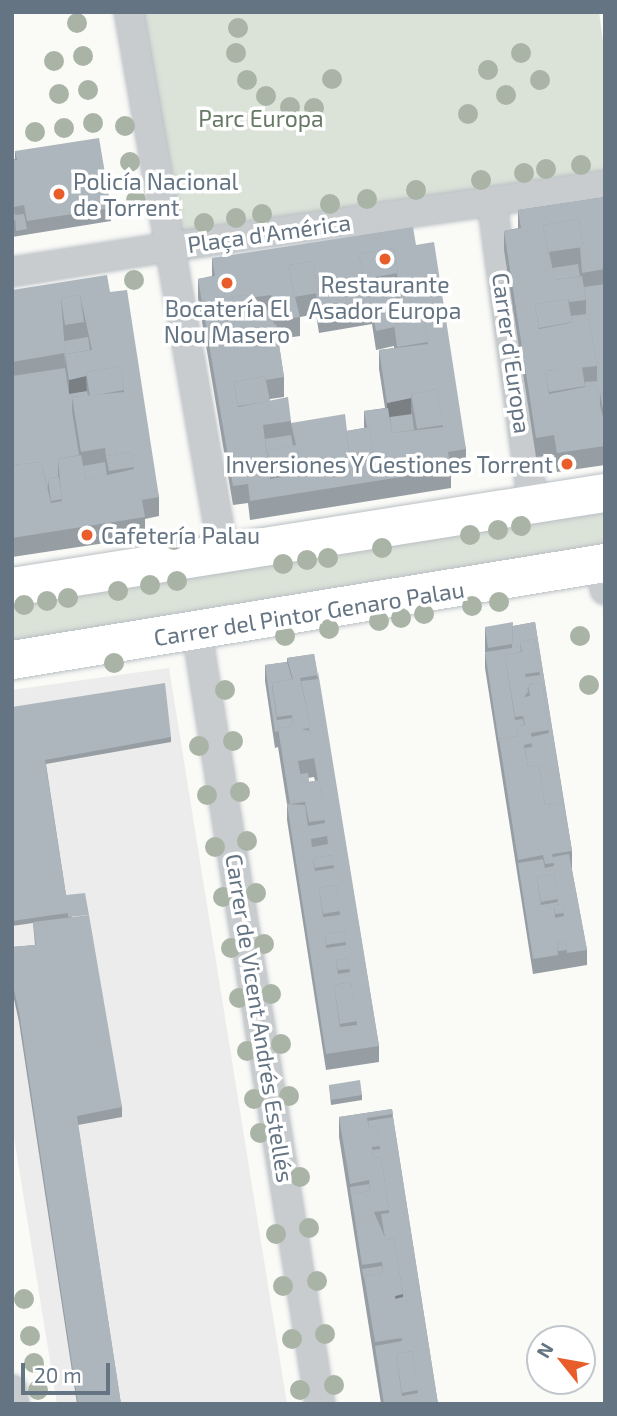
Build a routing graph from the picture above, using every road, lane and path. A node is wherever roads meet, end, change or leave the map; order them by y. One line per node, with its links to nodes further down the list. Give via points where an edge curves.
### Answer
1 (129, 12): 4 (street, Plaça d'América)
2 (605, 185): 3 (street, Plaça d'América)
3 (492, 202): 4 (street, Plaça d'América); 7 (street, Carrer d'Europa)
4 (170, 247): 5 (street); 8 (street)
5 (12, 272)
6 (605, 493): 7 (street)
7 (533, 504): 8 (street)
8 (223, 551): 10 (street)
9 (603, 572): 11 (street, Carrer del Pintor Genaro Palau)
10 (12, 587)
11 (198, 632): 12 (street, Carrer del Pintor Genaro Palau); 15 (street, Carrer de Vicent Andrés Estellés)
12 (12, 660)
13 (12, 1390): 14 (street)
14 (14, 1404)
15 (320, 1404)

